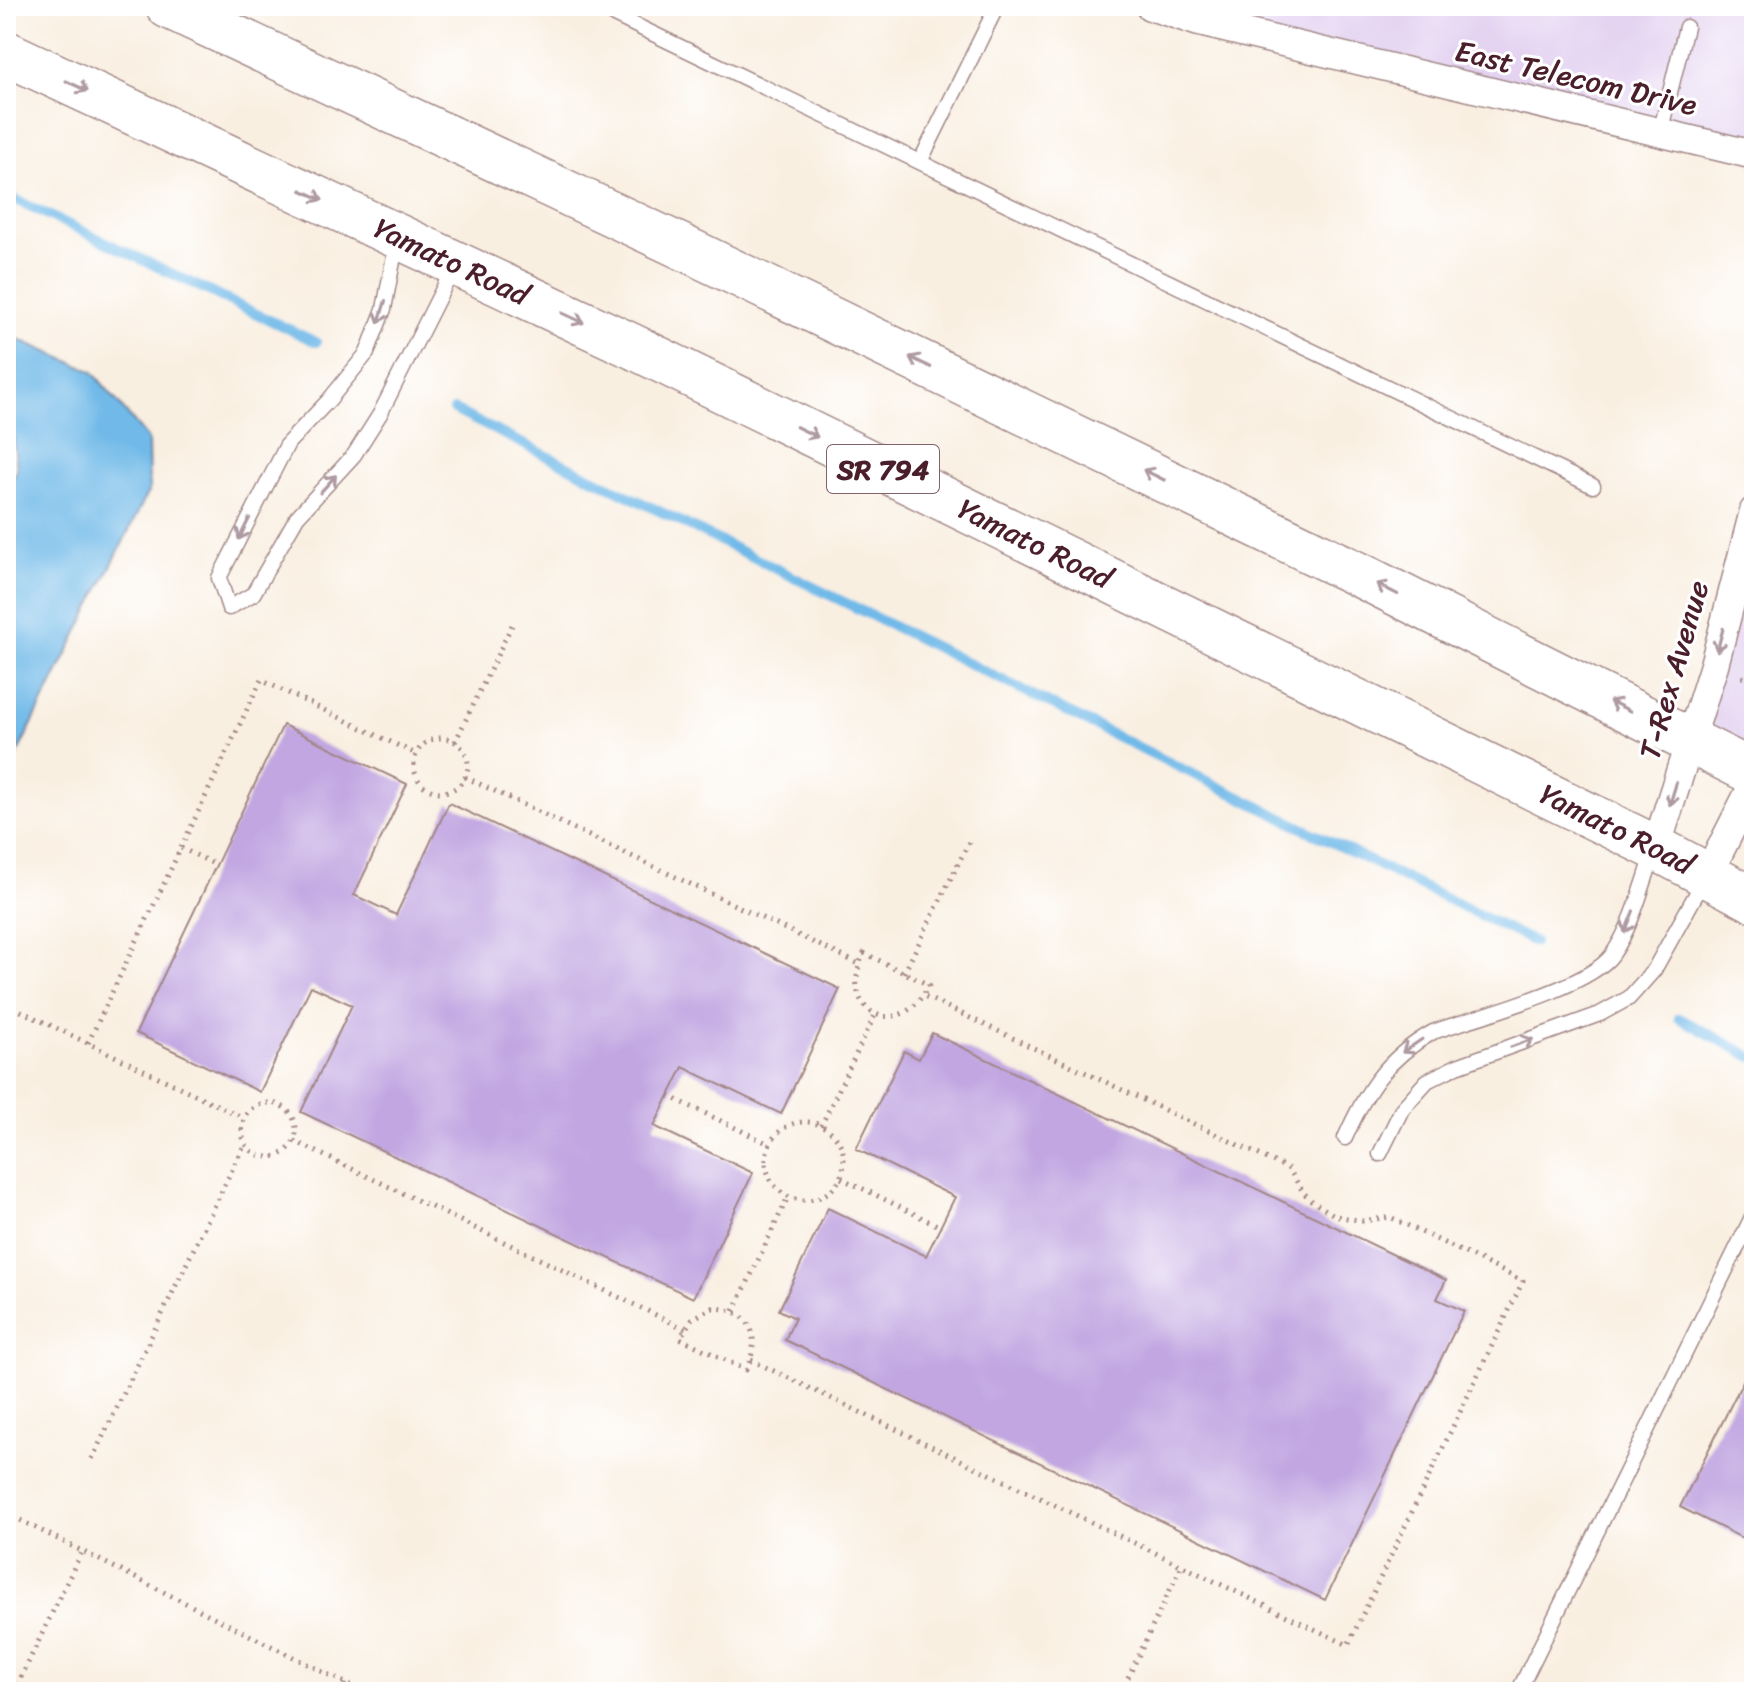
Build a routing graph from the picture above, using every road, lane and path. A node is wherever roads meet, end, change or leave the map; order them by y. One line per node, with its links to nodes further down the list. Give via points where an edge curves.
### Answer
1 (168, 6): 17 (main road, one-way to 1, via 707,259)
2 (997, 6): 9 (lane)
3 (1150, 6): 7 (street, East Telecom Drive)
4 (614, 15): 9 (lane)
5 (1686, 27): 7 (lane)
6 (6, 53): 10 (main road, Yamato Road / SR 794, one-way to 10)
7 (1660, 133): 8 (street, East Telecom Drive)
8 (1754, 155)
9 (920, 162): 12 (lane)
10 (398, 236): 11 (main road, Yamato Road / SR 794); 11 (lane, one-way to 11, via 384,309 367,353 288,443 219,578 229,608 253,594 297,517 354,455)
11 (457, 263): 25 (main road, Yamato Road / SR 794, one-way to 25)
12 (1593, 486)
13 (1754, 511): 17 (street, T-Rex Avenue, one-way to 17)
14 (512, 625): 18 (path)
15 (1742, 677): 16 (path)
16 (1754, 682)
17 (1690, 741): 20 (main road); 25 (street, T-Rex Avenue, one-way to 25)
18 (455, 742): 19 (path, via 437,738); 21 (path, via 467,758)
19 (416, 754): 21 (path, via 414,770 429,790 446,792); 24 (path, via 261,680)
20 (1754, 773)
21 (465, 777): 29 (path)
22 (1754, 783): 27 (street)
23 (969, 842): 30 (path)
24 (181, 848): 26 (path); 34 (path)
25 (1656, 848): 27 (main road, Yamato Road / SR 794); 38 (lane, one-way to 38, via 1627,929 1601,967 1575,983 1416,1042 1378,1078)
26 (216, 865)
27 (1707, 876): 28 (main road, Yamato Road / SR 794); 42 (lane, one-way to 27, via 1402,1109 1427,1081 1593,1018 1629,998 1654,970)
28 (1754, 900)
29 (859, 964): 30 (path, via 864,953); 33 (path, via 857,992)
30 (904, 973): 31 (path, via 929,985)
31 (924, 996): 33 (path, via 903,1014); 53 (path, via 1289,1169 1303,1192 1336,1216 1363,1221 1390,1217 1523,1281 1348,1645)
32 (6, 1004): 34 (path)
33 (876, 1013): 37 (path)
34 (88, 1043): 36 (path)
35 (669, 1096): 41 (path)
36 (244, 1118): 39 (path, via 257,1105 283,1107 295,1122); 40 (path)
37 (821, 1126): 41 (path, via 786,1126); 43 (path, via 840,1142)
38 (1345, 1138)
39 (294, 1141): 40 (path, via 274,1157 257,1155); 48 (path)
40 (245, 1143): 50 (path)
41 (769, 1144): 44 (path, via 767,1174)
42 (1380, 1154)
43 (841, 1178): 44 (path, via 818,1199); 46 (path)
44 (788, 1197): 47 (path)
45 (1754, 1213): 59 (lane)
46 (941, 1227)
47 (734, 1311): 48 (path, via 701,1312); 49 (path, via 754,1338)
48 (685, 1329): 49 (path, via 680,1338 746,1370)
49 (751, 1360): 53 (path)
50 (92, 1459)
51 (6, 1513): 52 (path)
52 (82, 1551): 54 (path); 55 (path)
53 (1182, 1565): 58 (path)
54 (345, 1683): 56 (path); 57 (path)
55 (14, 1692)
56 (340, 1692)
57 (363, 1692)
58 (1121, 1692)
59 (1518, 1692)

